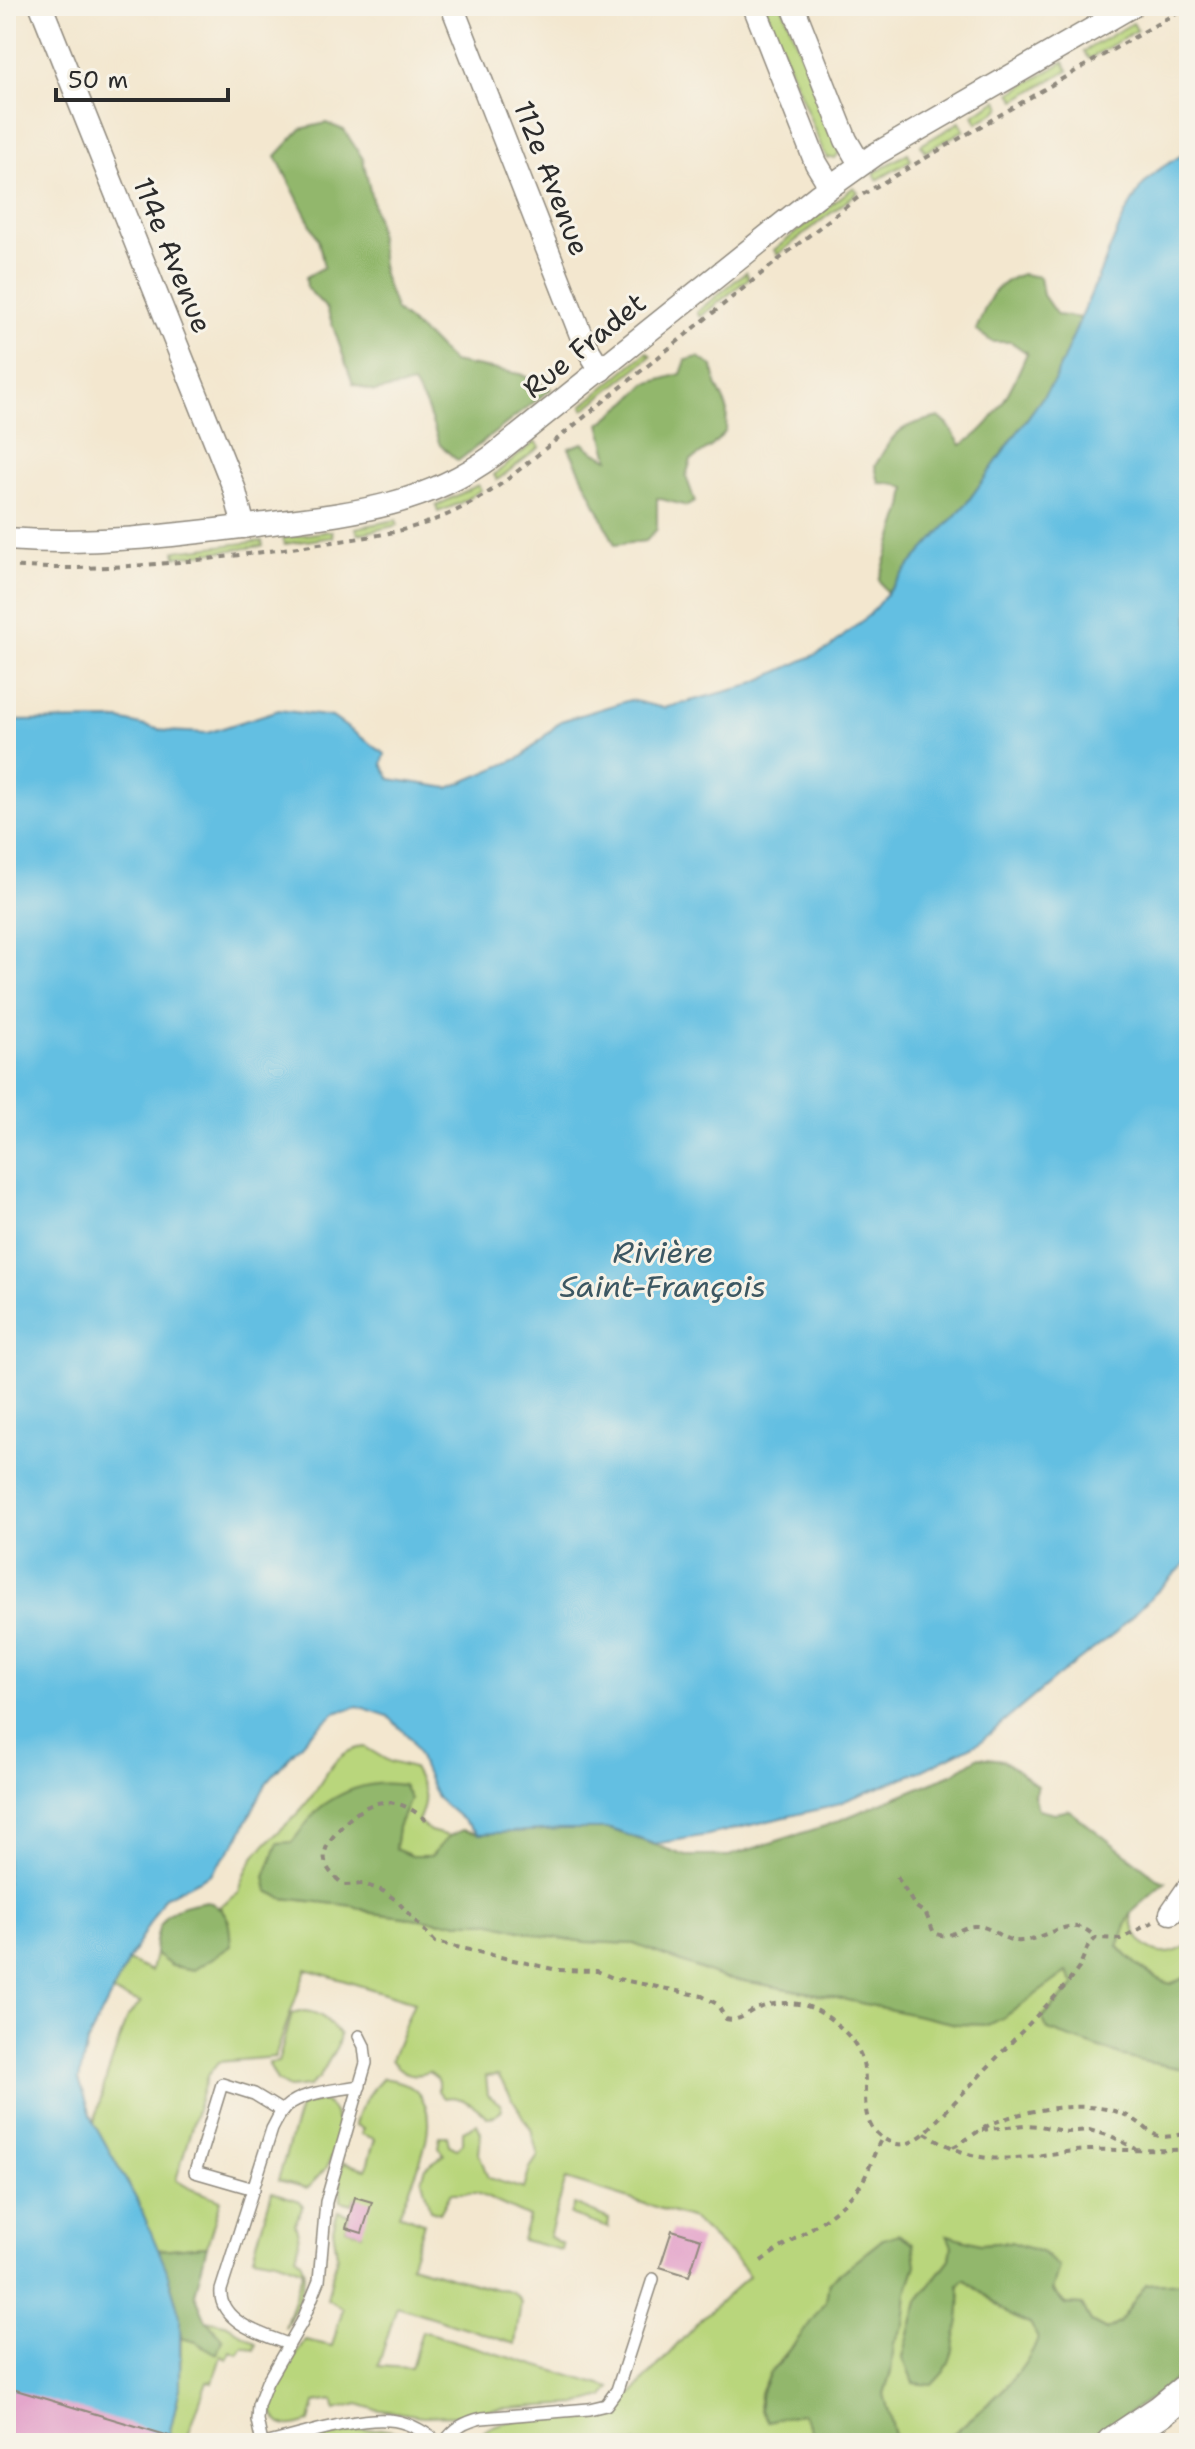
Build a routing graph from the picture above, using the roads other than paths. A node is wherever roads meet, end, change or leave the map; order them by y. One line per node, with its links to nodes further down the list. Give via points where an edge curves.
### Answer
1 (41, 6): 10 (street, 114e Avenue, via 234,488)
2 (452, 6): 9 (street, 112e Avenue, via 584,343)
3 (754, 6): 8 (street)
4 (793, 6): 7 (street)
5 (1132, 6): 6 (street, Rue Fradet)
6 (1103, 13): 7 (street, Rue Fradet)
7 (860, 164): 8 (street, Rue Fradet)
8 (830, 186): 9 (street, Rue Fradet)
9 (601, 370): 10 (street, Rue Fradet, via 482,464 435,490 361,511)
10 (244, 527): 11 (street, Rue Fradet, via 149,538)
11 (6, 539)
12 (1189, 1887): 13 (street)
13 (1171, 1913)
14 (359, 2036): 15 (lane, via 366,2063)
15 (360, 2086): 16 (lane, via 306,2097); 19 (lane, via 326,2202 319,2281)
16 (282, 2111): 17 (lane); 17 (lane, via 254,2094 222,2084 195,2172)
17 (254, 2189): 19 (lane, via 220,2299 244,2325)
18 (653, 2279): 22 (lane, via 617,2390 606,2405 482,2418 457,2427)
19 (288, 2344): 21 (lane, via 258,2405)
20 (1189, 2388): 23 (street)
21 (265, 2443): 22 (lane, via 392,2419)
22 (441, 2443)
23 (1113, 2443)

